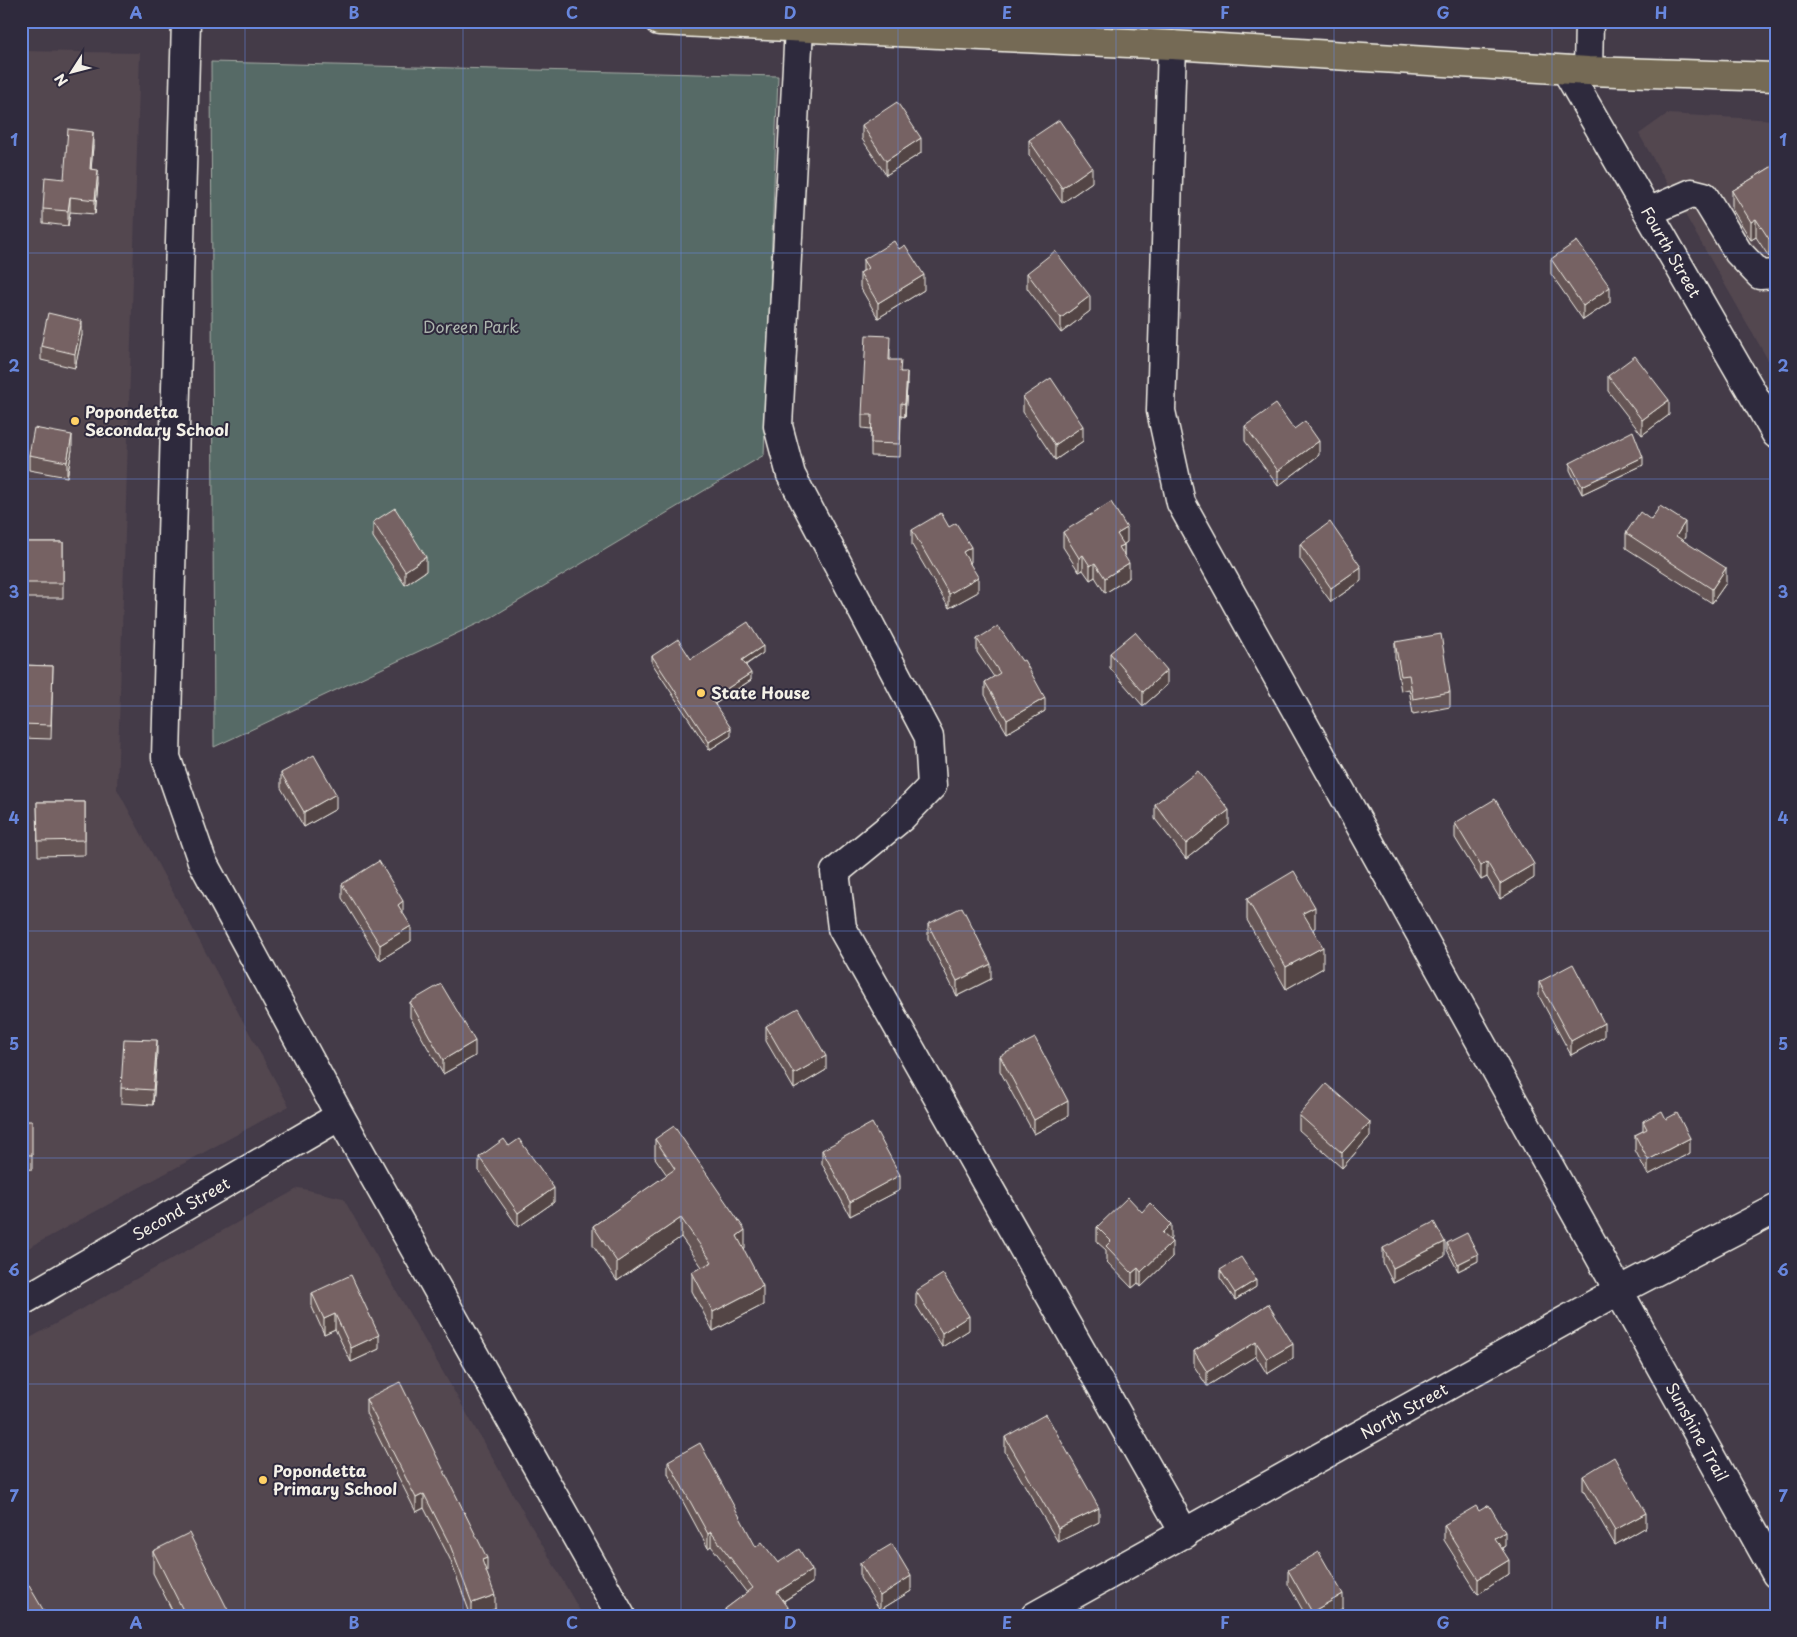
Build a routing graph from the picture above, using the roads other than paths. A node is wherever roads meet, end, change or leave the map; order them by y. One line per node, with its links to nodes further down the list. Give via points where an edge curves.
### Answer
1 (186, 21): 11 (street, via 166,757 202,862)
2 (659, 21): 4 (main road)
3 (1589, 21): 6 (street)
4 (799, 28): 5 (main road); 15 (street, via 778,426 790,475 929,737 932,786 901,818 836,872 842,928)
5 (1172, 45): 6 (main road); 13 (street, Sunshine Trail, via 1160,411 1180,503)
6 (1577, 71): 7 (main road); 8 (street, Fourth Street)
7 (1776, 77)
8 (1648, 212): 9 (street, via 1692,193 1704,196 1738,252 1760,275); 10 (street, Fourth Street)
9 (1776, 274)
10 (1776, 434)
11 (340, 1116): 14 (street, Second Street); 17 (street)
12 (1776, 1209): 13 (street, North Street)
13 (1618, 1290): 15 (street, North Street); 16 (street, Sunshine Trail)
14 (21, 1302)
15 (1185, 1534): 18 (street, North Street)
16 (1776, 1574)
17 (622, 1616)
18 (1035, 1616)

